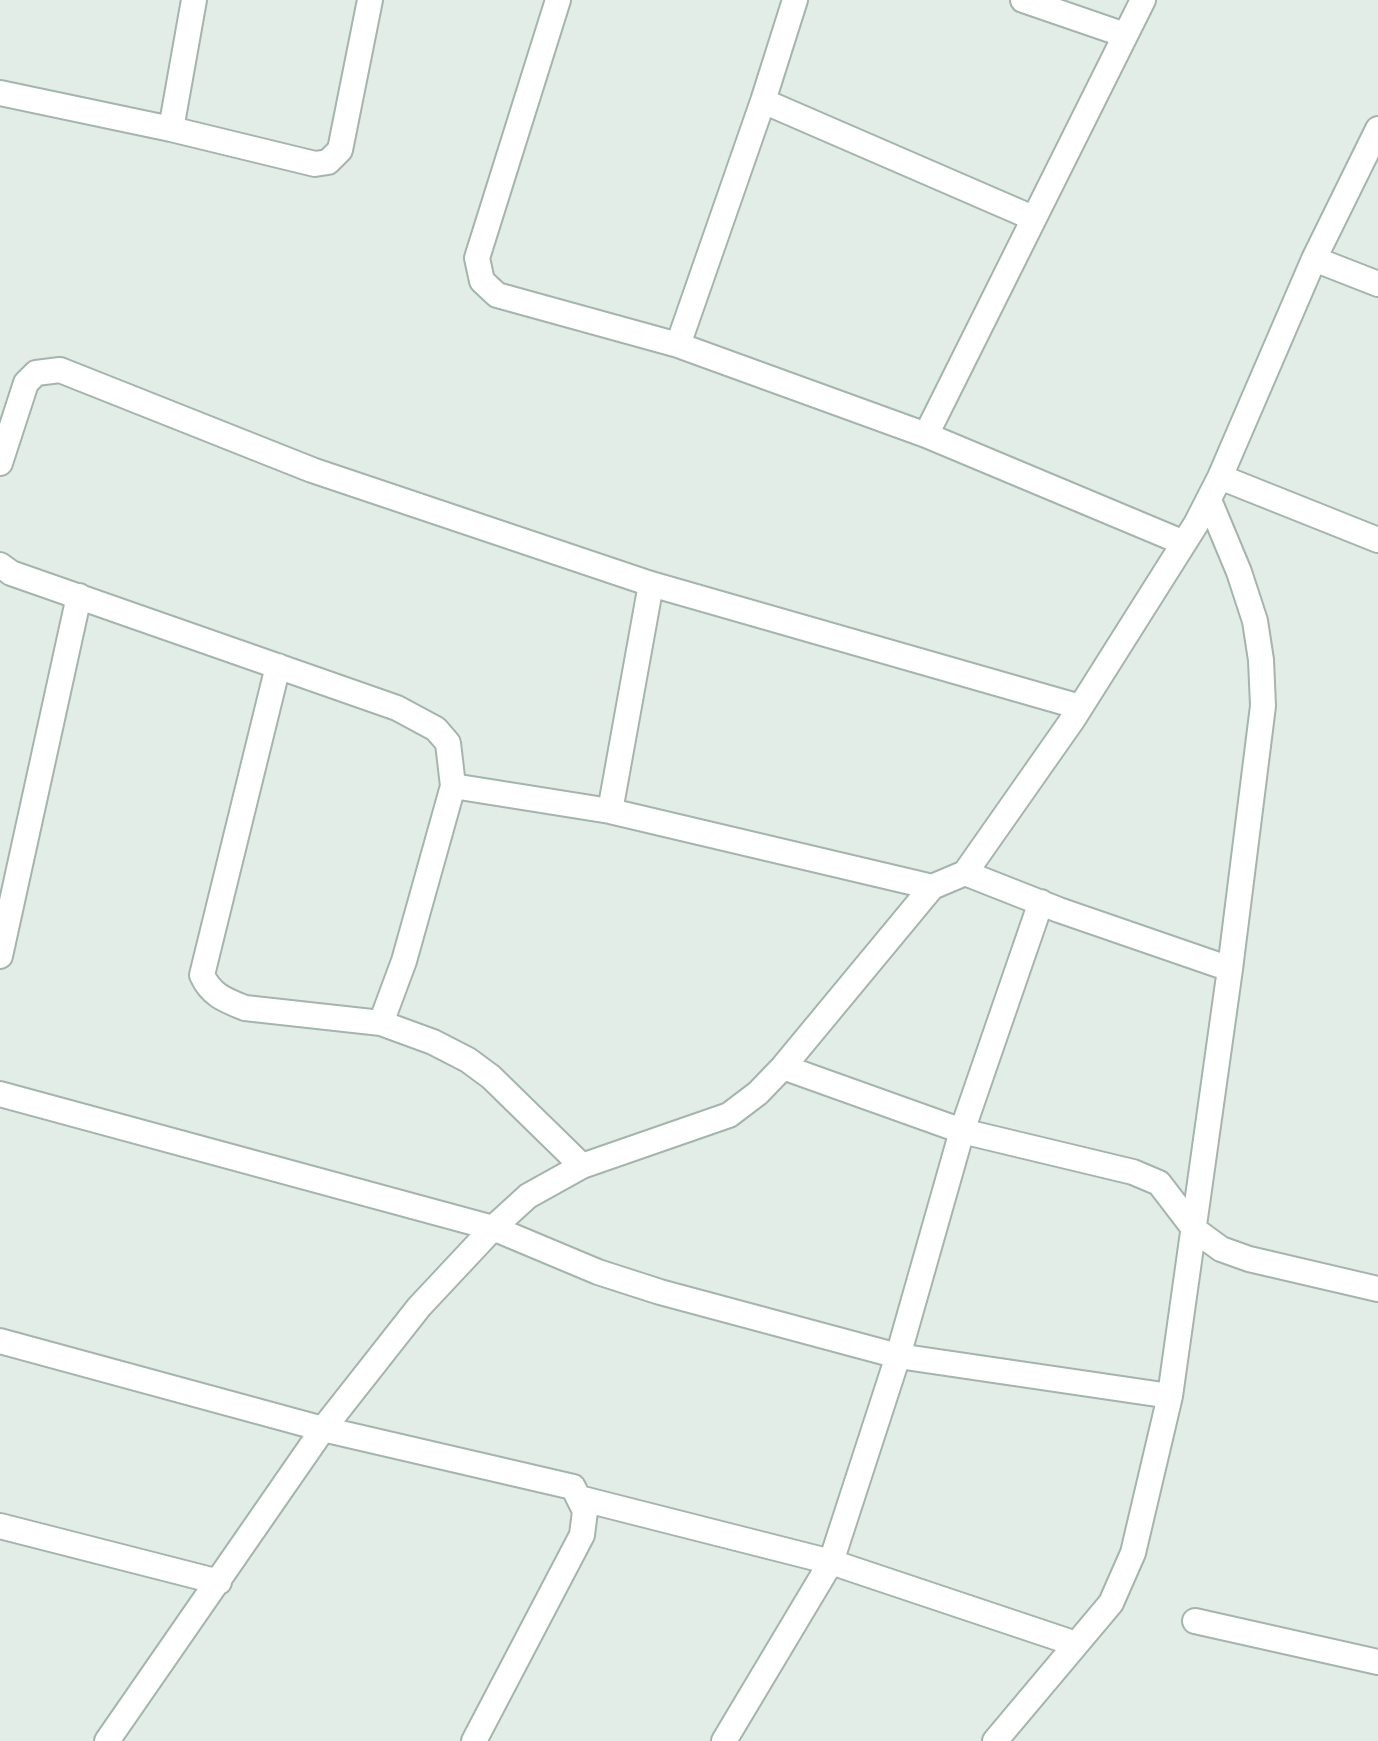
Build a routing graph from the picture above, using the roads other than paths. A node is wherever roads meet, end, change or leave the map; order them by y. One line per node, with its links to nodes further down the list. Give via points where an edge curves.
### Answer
1 (194, 0): 10 (street)
2 (370, 0): 10 (street, via 340,150 328,162 315,164)
3 (558, 0): 15 (street, via 477,258 482,281 497,295)
4 (795, 0): 9 (street)
5 (1023, 0): 7 (street)
6 (1143, 0): 7 (street)
7 (1125, 35): 12 (street)
8 (0, 93): 10 (street)
9 (763, 101): 12 (street); 15 (street)
10 (171, 129)
11 (1378, 129): 13 (street)
12 (1033, 218): 16 (street)
13 (1314, 259): 14 (street); 18 (street)
14 (1378, 284)
15 (678, 345): 16 (street)
16 (926, 435): 21 (street)
17 (0, 463): 23 (street, via 26,383 36,373 60,370 312,470)
18 (1220, 477): 19 (street); 20 (street)
19 (1209, 500): 21 (street); 33 (street, via 1255,621 1261,660 1263,706)
20 (1378, 540)
21 (1184, 543): 26 (street)
22 (0, 565): 24 (street)
23 (651, 584): 26 (street); 28 (street)
24 (79, 596): 25 (street); 32 (street)
25 (278, 666): 27 (street, via 397,708 436,729 448,743); 34 (street, via 202,975 209,989 245,1008)
26 (1080, 707): 29 (street)
27 (453, 786): 28 (street); 34 (street)
28 (610, 811): 30 (street)
29 (965, 873): 30 (street); 31 (street)
30 (932, 887): 35 (street)
31 (1041, 902): 33 (street); 37 (street)
32 (0, 956)
33 (1230, 969): 40 (street)
34 (381, 1023): 38 (street, via 433,1042 480,1069)
35 (783, 1067): 37 (street); 38 (street, via 729,1115)
36 (0, 1094): 39 (street)
37 (962, 1131): 40 (street, via 1146,1177 1159,1183); 43 (street)
38 (582, 1166): 39 (street, via 528,1196)
39 (493, 1228): 43 (street, via 660,1292); 45 (street, via 419,1307)
40 (1195, 1230): 41 (street, via 1221,1249 1249,1259); 44 (street)
41 (1378, 1289)
42 (0, 1341): 45 (street)
43 (898, 1356): 44 (street); 48 (street)
44 (1170, 1396): 51 (street, via 1133,1553 1111,1603)
45 (323, 1429): 46 (street, via 556,1481 573,1487); 49 (street)
46 (579, 1498): 48 (street); 54 (street, via 585,1511 582,1535)
47 (0, 1526): 49 (street)
48 (831, 1562): 51 (street); 55 (street)
49 (219, 1582): 53 (street)
50 (1195, 1621): 52 (street)
51 (1076, 1644): 56 (street)
52 (1378, 1662)
53 (107, 1741)
54 (474, 1741)
55 (724, 1741)
56 (995, 1741)

